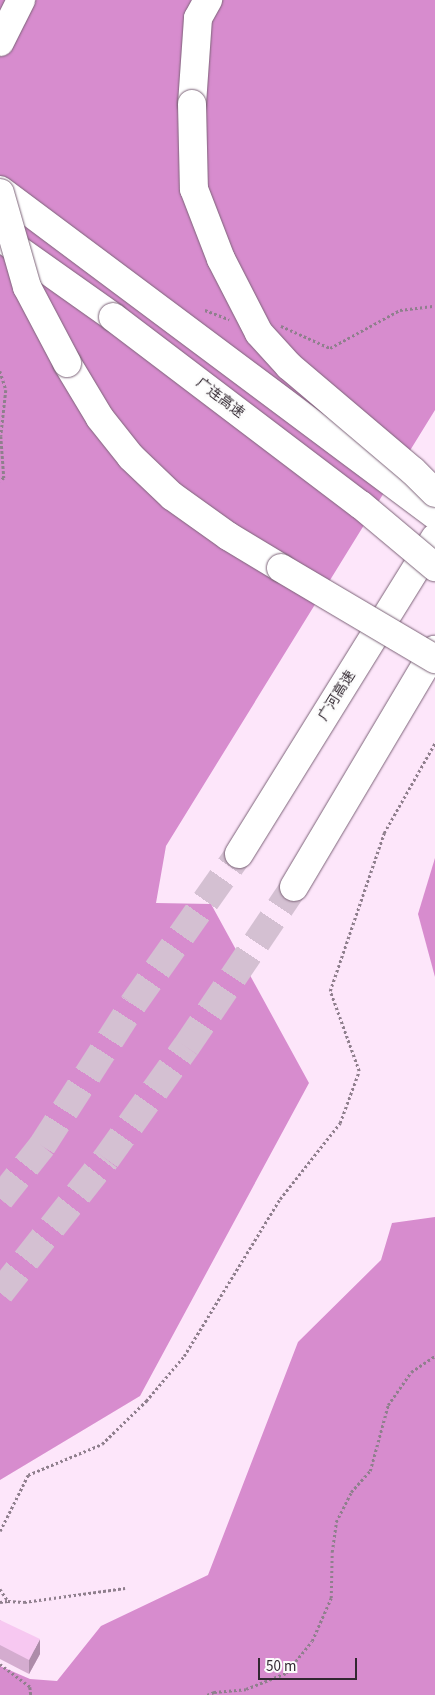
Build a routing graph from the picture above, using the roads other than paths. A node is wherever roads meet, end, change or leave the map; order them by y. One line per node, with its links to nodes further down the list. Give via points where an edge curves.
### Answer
1 (20, 0): 3 (highway)
2 (208, 0): 6 (highway, bridge, via 198,18 192,104 194,189 220,259 259,333 289,366)
3 (0, 42)
4 (0, 192): 7 (highway); 11 (highway, bridge, via 28,287 100,418 131,457 172,496 228,536)
5 (0, 237): 9 (highway, 广连高速, bridge, via 113,317 361,505)
6 (435, 493)
7 (435, 515)
8 (435, 538): 12 (highway, 广河高速)
9 (435, 567)
10 (435, 650): 13 (highway)
11 (435, 659)
12 (239, 854)
13 (294, 888)

